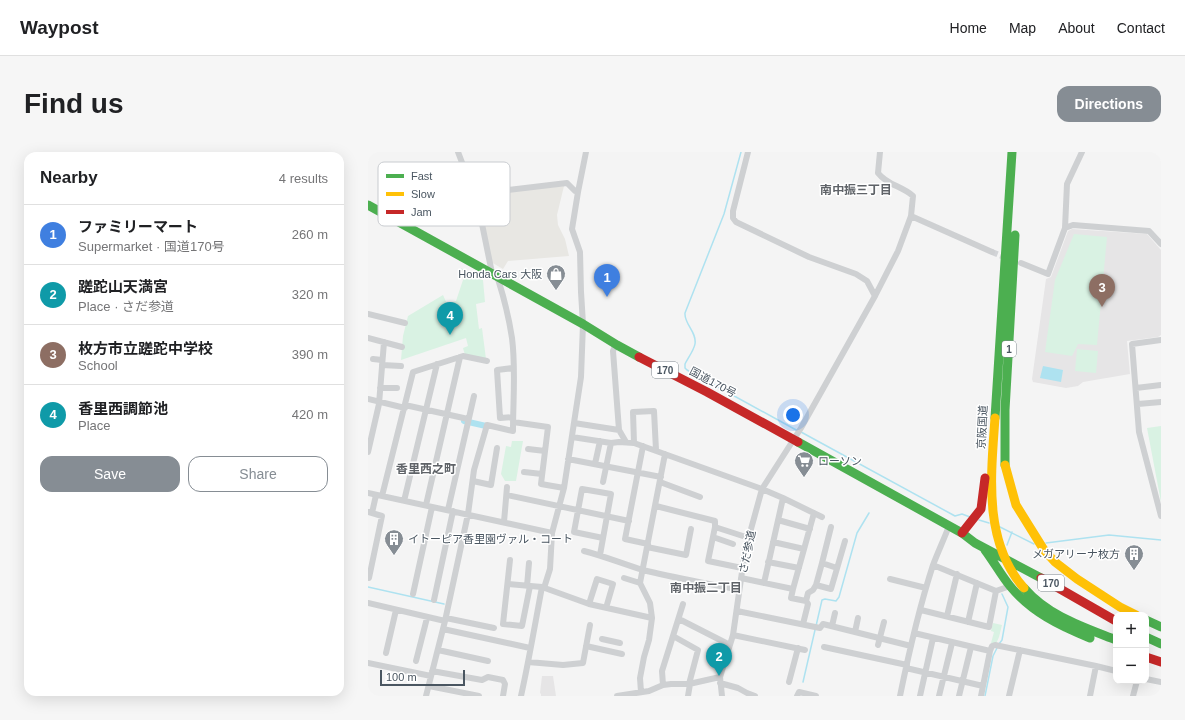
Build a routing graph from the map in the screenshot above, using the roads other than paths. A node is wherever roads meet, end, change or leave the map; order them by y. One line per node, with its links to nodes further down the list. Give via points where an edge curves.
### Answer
1 (458, 152): 8 (street)
2 (586, 152): 10 (street)
3 (748, 152): 22 (street, via 732,211 736,222 810,257 856,274 867,281)
4 (880, 152): 13 (street, さだ参道, via 878,173 883,180 913,196)
5 (1012, 152): 17 (highway, 京阪国道 / 1)
6 (1020, 152): 20 (highway, 京阪国道 / 1, via 1015,229)
7 (1082, 152): 16 (street, via 1067,184)
8 (462, 162)
9 (510, 190): 10 (street, via 567,183 574,192)
10 (578, 192): 25 (street, via 572,229 580,252)
11 (368, 205): 12 (highway, 国道170号 / 170)
12 (378, 211)
13 (911, 216): 19 (street); 22 (street, さだ参道, via 898,251)
14 (406, 226): 21 (highway, 国道170号 / 170)
15 (482, 226): 21 (street)
16 (1065, 228): 18 (street, via 1073,225 1149,231); 20 (street, via 1046,276)
17 (1007, 229): 80 (highway, via 1000,258 993,328); 183 (highway, 京阪国道 / 1, via 992,491 993,518 999,543 1009,567 1024,589 1038,602 1052,612)
18 (1161, 244)
19 (994, 254)
20 (1018, 263): 70 (highway, 京阪国道 / 1, via 1005,410)
21 (495, 276): 25 (highway, 国道170号 / 170); 37 (street, via 504,295 512,339)
22 (875, 296): 54 (street, さだ参道)
23 (368, 314): 24 (street)
24 (405, 323)
25 (583, 324): 29 (highway, 国道170号 / 170); 52 (street, via 581,377)
26 (368, 338): 28 (street)
27 (1161, 340): 41 (street, via 1132,344)
28 (384, 342): 30 (street); 34 (street)
29 (616, 344): 53 (street, via 613,351); 54 (highway, 国道170号 / 170, via 707,392)
30 (402, 347)
31 (460, 357): 33 (street); 35 (street); 49 (street)
32 (373, 359): 34 (street)
33 (487, 361)
34 (382, 362): 36 (street); 39 (street)
35 (437, 364): 47 (street, via 413,372); 48 (street)
36 (401, 366)
37 (513, 368): 51 (street); 51 (street, via 497,370 500,418)
38 (1161, 385): 41 (street)
39 (380, 388): 40 (street); 44 (street)
40 (397, 388)
41 (1136, 388): 46 (street)
42 (474, 396): 50 (street)
43 (368, 399): 44 (street)
44 (379, 401): 47 (street); 65 (street)
45 (1161, 402): 46 (street)
46 (1138, 404): 96 (street, via 1139,432)
47 (405, 406): 48 (street); 82 (street)
48 (426, 410): 49 (street); 86 (street)
49 (447, 414): 50 (street); 87 (street)
50 (468, 419): 91 (street)
51 (513, 419): 64 (street, via 548,428); 75 (street, via 513,431 487,425)
52 (574, 423): 53 (street); 55 (street)
53 (619, 430): 57 (street)
54 (797, 433): 79 (street, さだ参道); 101 (highway, 国道170号 / 170)
55 (572, 437): 56 (street); 67 (street)
56 (600, 441): 58 (street); 68 (street)
57 (626, 442): 58 (street); 59 (street)
58 (611, 443): 69 (street)
59 (634, 443): 60 (street); 63 (street, via 633,412 654,411)
60 (643, 446): 63 (street); 72 (street)
61 (497, 448): 75 (street, via 491,485)
62 (528, 449): 64 (street)
63 (656, 450): 66 (street)
64 (545, 451): 73 (street)
65 (368, 452)
66 (665, 454): 74 (street); 79 (street)
67 (568, 459): 68 (street); 78 (street)
68 (595, 464): 69 (street)
69 (606, 466): 72 (street); 76 (street)
70 (1005, 466): 80 (highway, via 997,486); 152 (highway, 京阪国道 / 1, via 1016,504 1044,550 1077,579)
71 (524, 472): 73 (street)
72 (638, 472): 74 (street); 98 (street)
73 (542, 474): 78 (street, via 541,484)
74 (660, 480): 84 (street); 89 (street)
75 (473, 481): 94 (street)
76 (603, 482)
77 (507, 487): 83 (street)
78 (564, 488): 88 (street)
79 (762, 490): 85 (street); 110 (street, さだ参道)
80 (984, 490): 107 (highway, via 981,509)
81 (368, 493): 82 (street)
82 (379, 495): 86 (street); 92 (street)
83 (507, 495): 88 (street); 100 (street)
84 (700, 497)
85 (783, 498): 93 (street); 99 (street)
86 (404, 501): 87 (street)
87 (429, 506): 91 (street); 146 (street)
88 (560, 506): 90 (street); 106 (street)
89 (656, 506): 102 (street, via 715,521); 114 (street)
90 (578, 510): 95 (street); 95 (street, via 582,489 611,494); 109 (street, via 574,532)
91 (451, 511): 94 (street); 147 (street)
92 (370, 513): 118 (street, via 382,516)
93 (814, 513): 97 (street); 104 (street)
94 (468, 514): 100 (street); 164 (street)
95 (606, 516): 98 (street); 109 (street)
96 (1161, 516)
97 (822, 517)
98 (629, 520): 114 (street, via 625,539)
99 (778, 520): 104 (street); 112 (street)
100 (504, 522): 106 (street)
101 (949, 526): 107 (highway, 国道170号 / 170); 124 (street)
102 (715, 527): 108 (street); 110 (street)
103 (831, 527): 123 (street)
104 (810, 529): 116 (street)
105 (691, 530): 114 (street, via 686,554)
106 (552, 533): 141 (street, via 550,569)
107 (962, 533): 115 (highway, 国道170号 / 170); 152 (highway, 国道170号 / 170, via 979,536 1073,588)
108 (713, 537): 113 (street); 125 (street, via 708,561)
109 (603, 538): 119 (street)
110 (749, 538): 125 (street, さだ参道)
111 (845, 541): 127 (street, via 846,549)
112 (773, 542): 116 (street); 121 (street)
113 (733, 544)
114 (648, 545): 128 (street)
115 (984, 547): 140 (highway); 163 (highway, 国道170号 / 170)
116 (804, 549): 126 (street)
117 (584, 551): 119 (street)
118 (371, 554): 130 (street)
119 (600, 555): 128 (street)
120 (510, 560): 137 (street)
121 (768, 562): 126 (street); 135 (street)
122 (529, 563): 139 (street)
123 (822, 563): 127 (street); 138 (street)
124 (933, 565): 129 (street); 142 (street)
125 (742, 568): 132 (street, さだ参道)
126 (799, 568): 143 (street)
127 (837, 568): 138 (street, via 831,589)
128 (643, 570): 134 (street); 144 (street)
129 (957, 574): 136 (street); 159 (street)
130 (369, 578)
131 (624, 578): 134 (street)
132 (741, 578): 135 (street); 144 (street, さだ参道)
133 (890, 579): 142 (street)
134 (640, 583): 161 (street, via 650,602)
135 (764, 583): 143 (street)
136 (978, 583): 145 (street); 168 (street)
137 (508, 584): 139 (street); 139 (street, via 503,624 522,626)
138 (816, 585): 148 (street, via 808,593)
139 (528, 586): 141 (street)
140 (1010, 586): 145 (street); 191 (highway, via 1040,615 1074,632)
141 (543, 588): 150 (street); 193 (street)
142 (926, 588): 155 (street)
143 (793, 589): 148 (street, via 791,598)
144 (739, 590): 156 (street, さだ参道)
145 (996, 591): 168 (street, via 989,627)
146 (413, 594)
147 (434, 600)
148 (806, 601): 169 (street, via 808,604)
149 (368, 603): 154 (street)
150 (589, 604): 153 (street); 153 (street, via 597,578 613,584)
151 (683, 604): 165 (street)
152 (1120, 607): 158 (highway, 京阪国道 / 1)
153 (606, 608): 161 (street)
154 (396, 610): 160 (street); 201 (street)
155 (921, 610): 159 (street); 176 (street)
156 (737, 611): 169 (street); 177 (street, さだ参道)
157 (835, 612): 171 (street)
158 (1130, 612)
159 (947, 616): 168 (street)
160 (427, 618): 164 (street); 205 (street)
161 (652, 618): 226 (street)
162 (858, 618): 175 (street)
163 (1113, 619)
164 (445, 620): 173 (street); 174 (street)
165 (679, 620): 178 (street); 185 (street)
166 (1149, 621): 172 (highway)
167 (884, 622): 179 (street)
168 (968, 622)
169 (803, 624): 171 (street, via 816,627 823,624)
170 (590, 626): 188 (street)
171 (832, 626): 175 (street)
172 (1161, 627)
173 (494, 628)
174 (443, 629): 193 (street); 195 (street)
175 (855, 632): 179 (street)
176 (914, 633): 180 (street); 190 (street)
177 (733, 635): 185 (street, さだ参道); 194 (street)
178 (673, 636): 221 (street, via 698,650); 223 (street, via 662,671)
179 (880, 638): 187 (street); 190 (street)
180 (933, 638): 184 (street); 213 (street)
181 (1149, 638): 186 (highway)
182 (602, 639): 199 (street, via 617,642)
183 (1113, 639)
184 (952, 643): 192 (street); 215 (street)
185 (730, 644): 216 (street, さだ参道)
186 (1161, 644)
187 (878, 645)
188 (586, 646): 199 (street); 208 (street, via 583,663 563,665)
189 (824, 646): 211 (street)
190 (911, 646): 211 (street)
191 (1113, 646)
192 (971, 647): 200 (street); 218 (street)
193 (530, 648): 208 (street)
194 (798, 648): 196 (street); 219 (street)
195 (438, 650): 206 (street); 214 (street)
196 (804, 650)
197 (1020, 650): 200 (street, via 995,645); 210 (street); 242 (street)
198 (1149, 651): 203 (highway)
199 (612, 652): 202 (street)
200 (990, 652): 225 (street)
201 (386, 653)
202 (622, 654)
203 (1161, 655)
204 (1149, 658): 209 (highway)
205 (416, 661)
206 (488, 661)
207 (368, 662): 214 (street)
208 (528, 662): 230 (street)
209 (1161, 662)
210 (1096, 666): 212 (street); 243 (street)
211 (906, 667): 213 (street); 237 (street)
212 (1113, 670)
213 (925, 672): 215 (street); 238 (street)
214 (432, 674): 224 (street); 229 (street, via 503,680)
215 (944, 676): 218 (street); 239 (street)
216 (720, 680): 221 (street); 233 (street, さだ参道); 234 (street)
217 (1149, 680): 220 (street)
218 (963, 681): 225 (street); 240 (street)
219 (790, 682)
220 (1161, 682)
221 (690, 684): 223 (street); 232 (street)
222 (1136, 684): 244 (street)
223 (663, 685): 226 (street)
224 (429, 686): 227 (street); 228 (street)
225 (983, 686): 241 (street)
226 (639, 693): 231 (street)
227 (426, 696)
228 (478, 696)
229 (503, 696)
230 (521, 696)
231 (617, 696)
232 (688, 696)
233 (722, 696)
234 (755, 696)
235 (797, 696): 236 (street, via 799,692)
236 (816, 696)
237 (900, 696)
238 (920, 696)
239 (939, 696)
240 (959, 696)
241 (980, 696)
242 (1009, 696)
243 (1090, 696)
244 (1134, 696)

